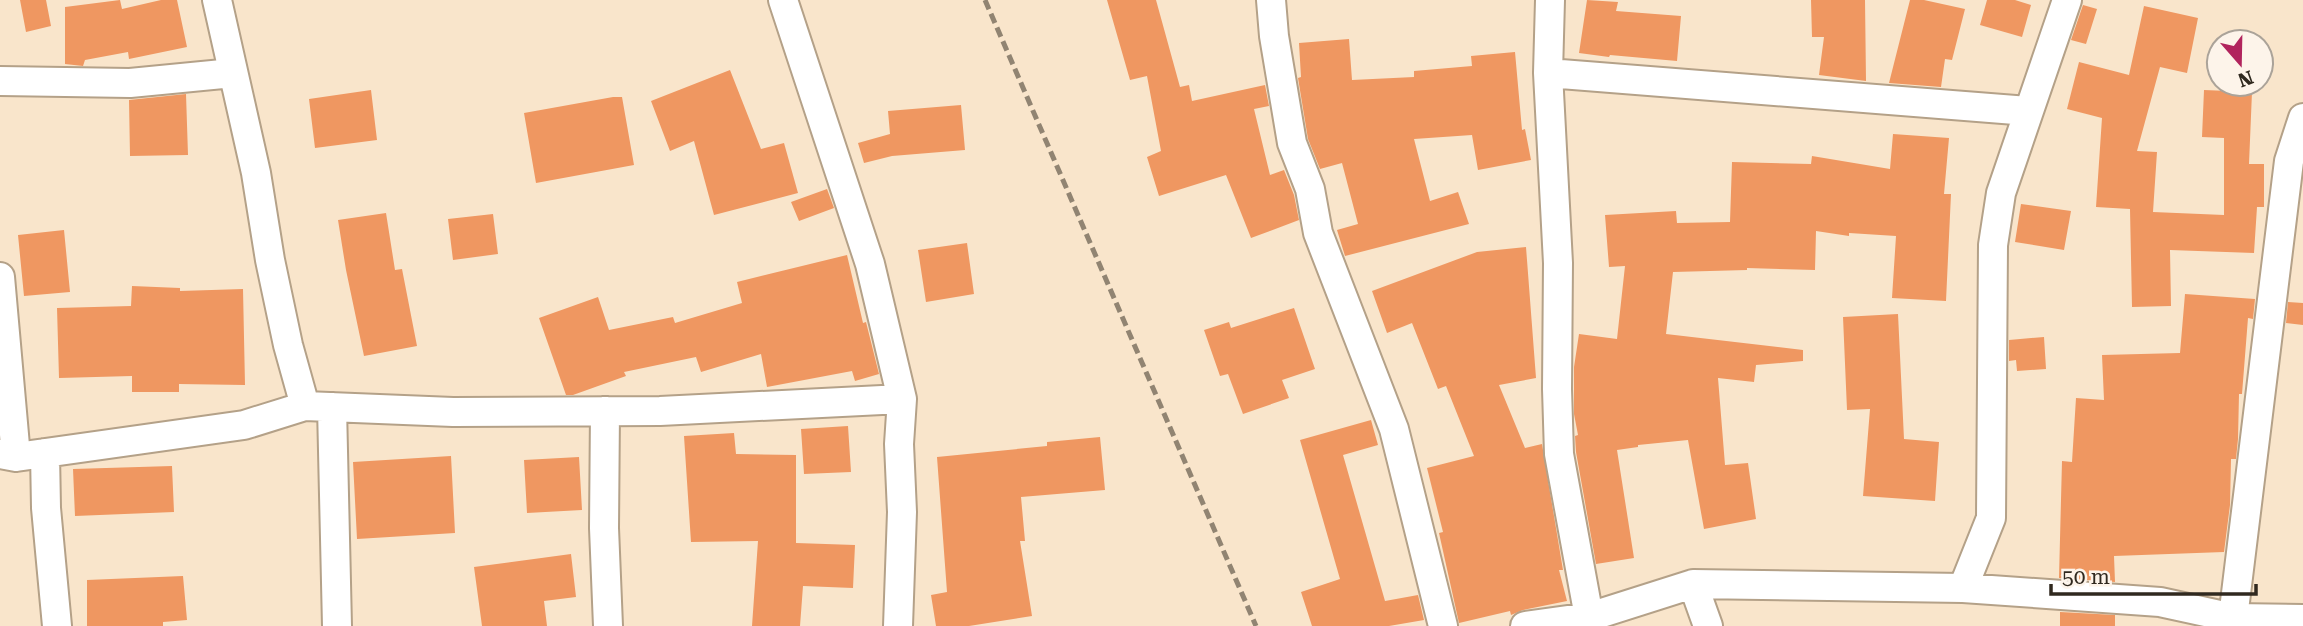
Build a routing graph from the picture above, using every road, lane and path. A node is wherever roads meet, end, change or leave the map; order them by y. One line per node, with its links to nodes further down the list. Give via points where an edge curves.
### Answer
1 (217, 0): 6 (street)
2 (783, 0): 12 (street, via 870,264)
3 (1271, 0): 27 (street, via 1292,143 1310,189 1318,233 1394,429)
4 (1550, 0): 7 (street)
5 (2067, 0): 9 (street)
6 (233, 73): 8 (street, via 130,83); 13 (street, via 275,284)
7 (1548, 73): 9 (street); 20 (street, via 1558,263 1559,454)
8 (0, 81)
9 (2028, 111): 18 (street, via 2001,193 1993,245 1991,517)
10 (2303, 118): 21 (street, via 2290,161)
11 (0, 277): 16 (street)
12 (902, 398): 14 (street); 26 (street)
13 (318, 407): 14 (street); 15 (street, via 244,425); 24 (street)
14 (605, 411): 25 (street)
15 (45, 453): 16 (street); 23 (street)
16 (8, 456)
17 (1693, 584): 18 (street); 20 (street); 29 (street)
18 (1963, 588): 19 (street)
19 (2164, 614): 21 (street)
20 (1589, 617): 28 (street)
21 (2233, 618): 22 (street)
22 (2303, 619)
23 (57, 626)
24 (337, 626)
25 (608, 626)
26 (898, 626)
27 (1443, 626)
28 (1525, 626)
29 (1708, 626)

